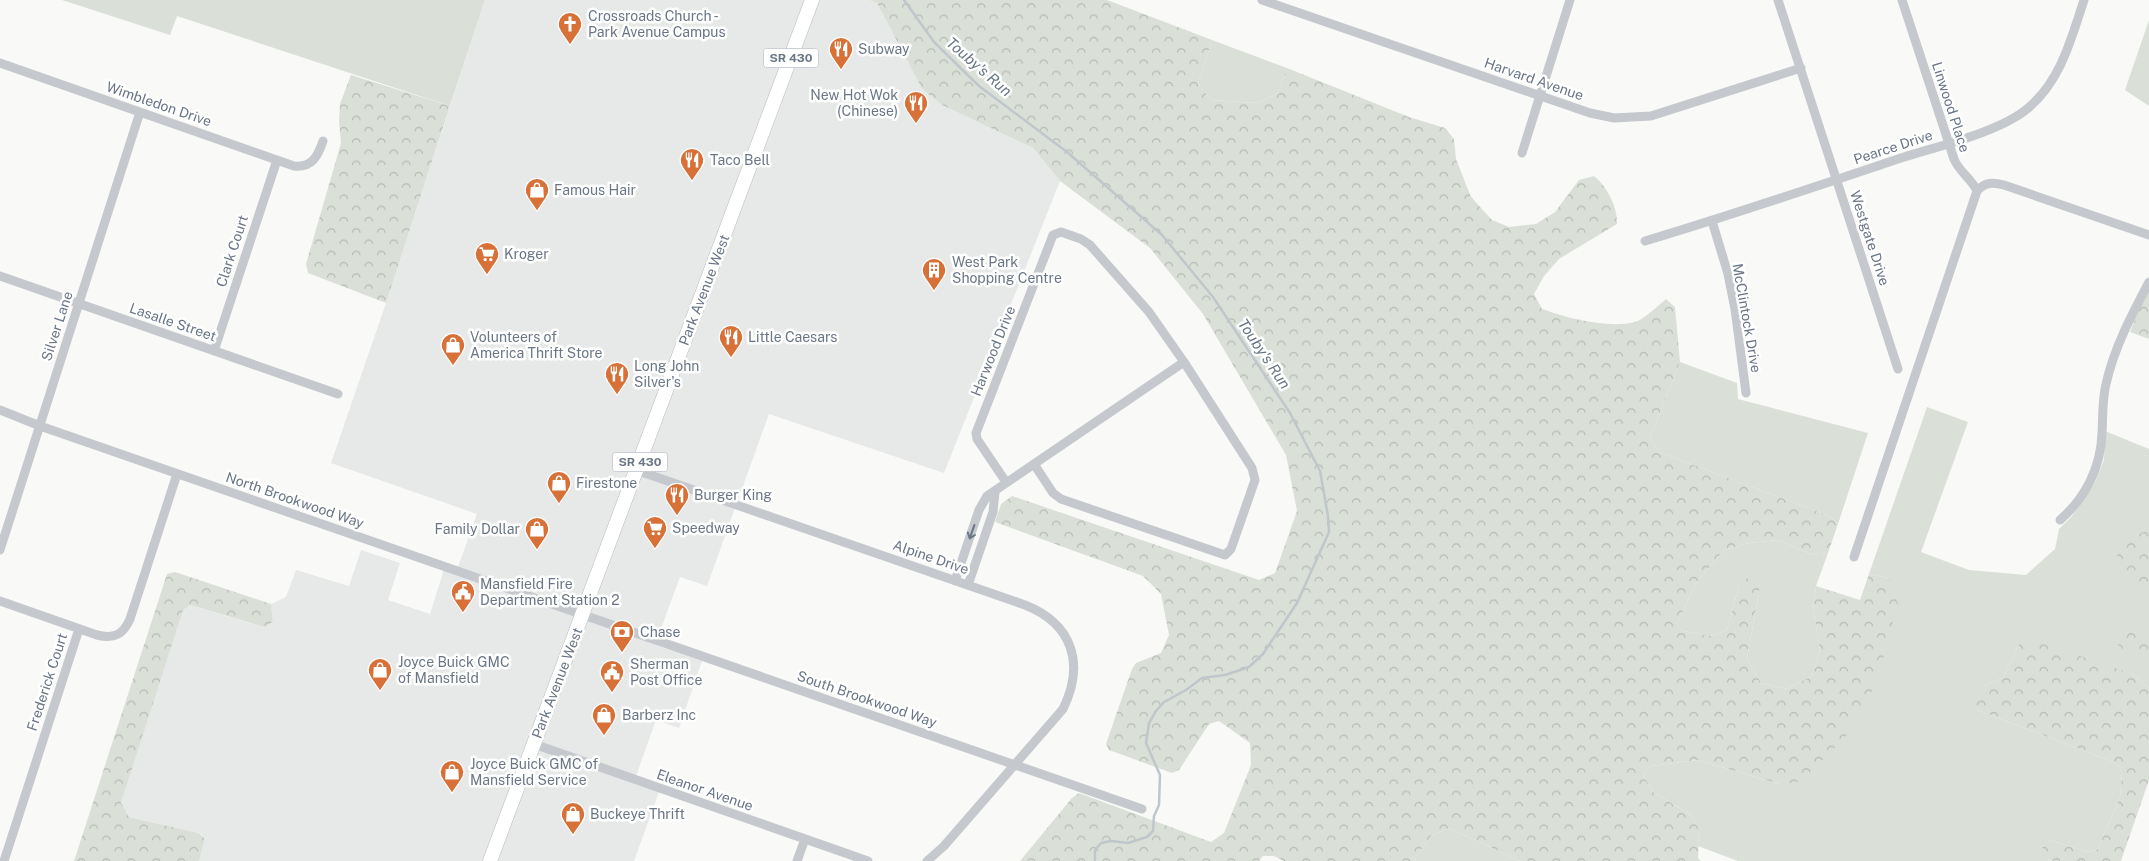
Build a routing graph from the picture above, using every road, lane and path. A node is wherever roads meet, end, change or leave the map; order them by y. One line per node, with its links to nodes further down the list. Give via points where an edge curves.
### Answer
1 (812, 0): 31 (main road, Park Avenue West / SR 430)
2 (1262, 0): 9 (street, Harvard Avenue)
3 (1570, 0): 9 (street)
4 (1778, 0): 8 (street, Westgate Drive)
5 (1902, 0): 12 (street, Linwood Place)
6 (2084, 0): 12 (street, Pearce Drive, via 2061,65 2037,100 2006,121)
7 (0, 63): 10 (street, Wimbledon Drive)
8 (1801, 68): 9 (street, Harvard Avenue, via 1664,113 1637,118 1602,116); 15 (street, Westgate Drive)
9 (1540, 95): 13 (street)
10 (140, 112): 14 (street, Wimbledon Drive); 22 (street, Silver Lane)
11 (323, 141): 14 (street, Wimbledon Drive, via 310,164 302,167)
12 (1948, 143): 15 (street, Pearce Drive); 16 (street, Linwood Place, via 1956,165)
13 (1522, 153)
14 (276, 160): 23 (street, Clark Court)
15 (1837, 180): 17 (street, Pearce Drive); 25 (street, Westgate Drive)
16 (1977, 191): 18 (street, via 1986,184 2000,183); 37 (street)
17 (1712, 220): 19 (street, Pearce Drive); 26 (street, McClintock Drive, via 1735,309)
18 (2146, 234)
19 (1644, 241)
20 (0, 276): 22 (street, Lasalle Street)
21 (2149, 282): 35 (street, via 2119,344 2106,381 2097,465 2088,486)
22 (79, 304): 23 (street, Lasalle Street); 29 (street, Silver Lane)
23 (214, 351): 27 (street, Lasalle Street)
24 (1184, 362): 30 (street); 30 (street, Harwood Drive, via 1255,474 1228,554 1220,554 1061,499); 33 (street, Harwood Drive, via 1140,302 1090,245 1057,232 976,433 976,439)
25 (1898, 370)
26 (1746, 393)
27 (338, 394)
28 (0, 410): 29 (street, North Brookwood Way)
29 (40, 426): 32 (street, North Brookwood Way); 36 (street, Silver Lane)
30 (1034, 464): 33 (street)
31 (636, 470): 38 (street, Alpine Drive); 41 (main road, Park Avenue West / SR 430)
32 (177, 474): 41 (street, North Brookwood Way); 42 (street, Frederick Court, via 128,626 113,638)
33 (1006, 482): 34 (street)
34 (996, 492): 38 (street, one-way to 38, via 987,496 979,510); 39 (street, via 993,512)
35 (2060, 520)
36 (0, 550)
37 (1854, 557)
38 (955, 580): 39 (street, Alpine Drive)
39 (968, 585): 44 (street, Alpine Drive, via 1041,612 1061,629 1072,652 1074,680 1063,709)
40 (0, 602): 42 (street)
41 (583, 614): 43 (main road, Park Avenue West / SR 430); 44 (street, South Brookwood Way)
42 (79, 629): 47 (street, Frederick Court)
43 (534, 744): 46 (street, Eleanor Avenue); 48 (main road, Park Avenue West / SR 430)
44 (1014, 765): 45 (street, South Brookwood Way); 51 (street, via 944,846)
45 (1142, 810)
46 (805, 839): 49 (street); 50 (street, Eleanor Avenue)
47 (4, 861)
48 (490, 861)
49 (797, 861)
50 (868, 861)
51 (926, 861)

